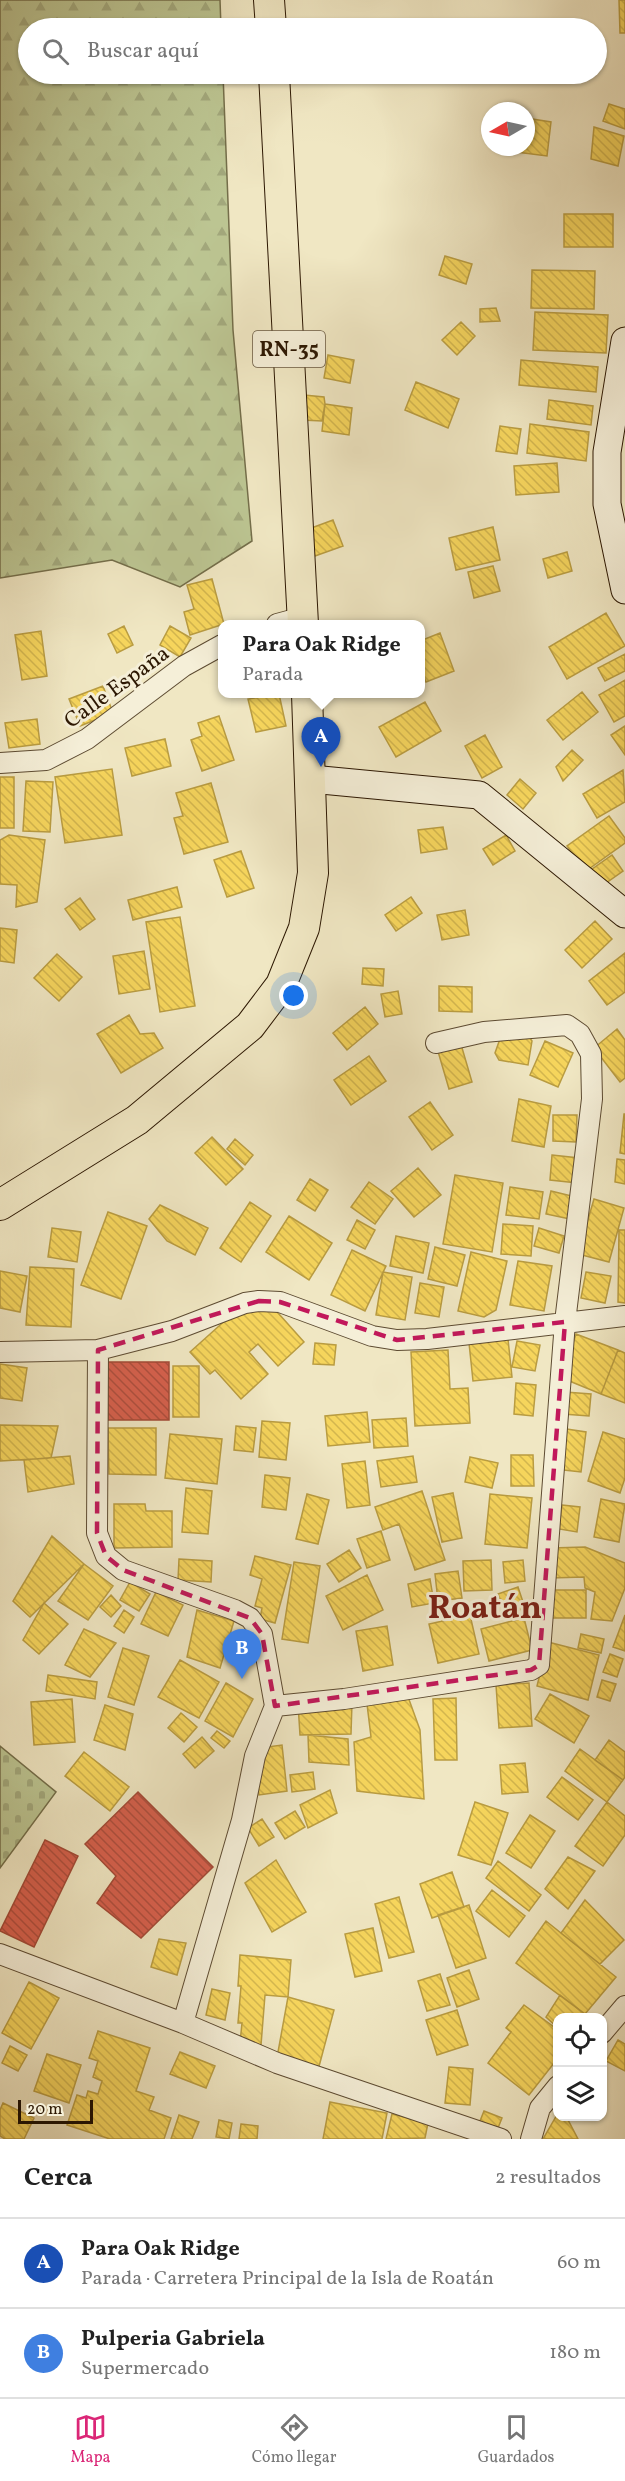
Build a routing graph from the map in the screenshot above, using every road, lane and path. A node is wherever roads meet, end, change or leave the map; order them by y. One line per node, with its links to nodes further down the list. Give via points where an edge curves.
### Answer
1 (269, 0): 2 (main road)
2 (270, 18)
3 (274, 84): 6 (main road, RN-35)
4 (625, 341): 5 (street, via 607,452 607,504)
5 (625, 590)
6 (294, 620)
7 (218, 647): 9 (street, Calle España, via 184,666 87,739 46,760)
8 (307, 698): 10 (main road)
9 (0, 763)
10 (311, 779): 11 (street, via 478,795); 13 (main road, via 312,873 304,928 281,985 250,1026 137,1120)
11 (625, 914)
12 (436, 1043): 15 (street, via 484,1032 567,1026 580,1034 591,1054 592,1099)
13 (0, 1204)
14 (625, 1316): 15 (street)
15 (566, 1322): 16 (street, via 397,1340 372,1336 280,1302 259,1301 172,1331); 18 (street, via 539,1665 531,1670)
16 (98, 1350): 17 (street); 18 (street, via 96,1533 105,1556 123,1570 250,1618 262,1634)
17 (0, 1352)
18 (275, 1706): 21 (street, via 255,1756 242,1820)
19 (0, 1954): 21 (street)
20 (625, 2006): 22 (street)
21 (183, 2024): 24 (street, via 277,2064)
22 (607, 2027)
23 (553, 2092): 25 (street, via 540,2108)
24 (501, 2139)
25 (531, 2139)

